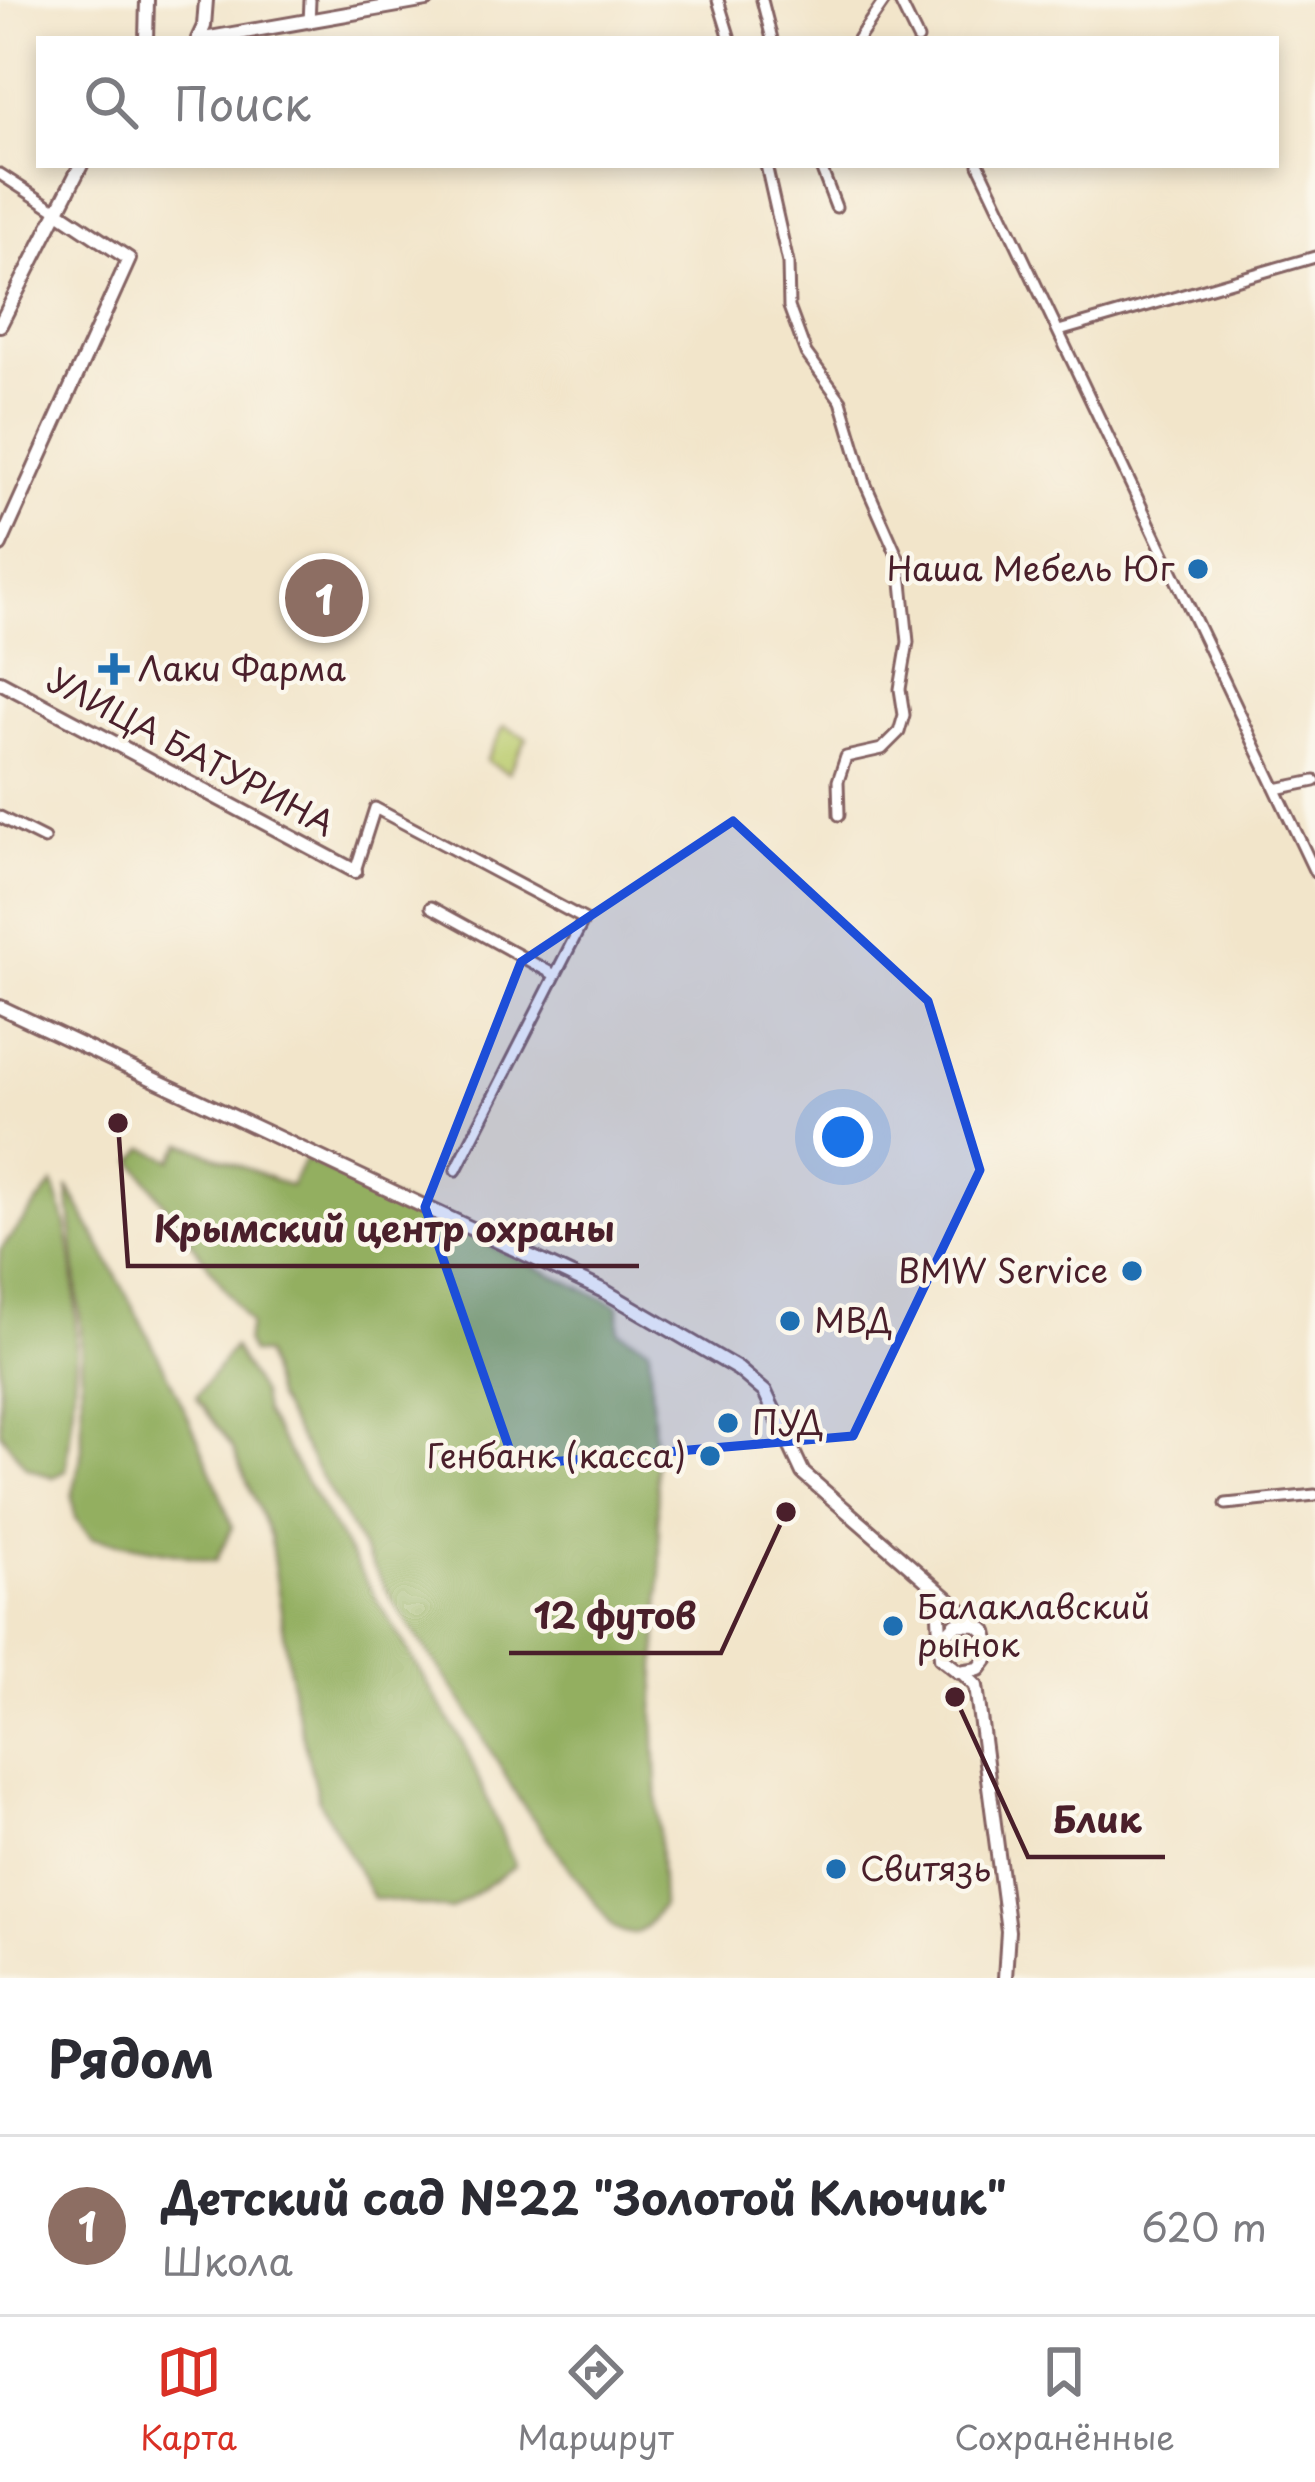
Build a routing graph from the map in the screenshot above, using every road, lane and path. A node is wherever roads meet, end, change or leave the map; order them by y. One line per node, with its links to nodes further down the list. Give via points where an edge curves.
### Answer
1 (147, 0): 11 (main road)
2 (206, 0): 10 (main road)
3 (310, 0): 9 (street)
4 (427, 0): 9 (main road)
5 (718, 0): 13 (street)
6 (762, 0): 14 (street)
7 (885, 0): 15 (street)
8 (899, 0): 16 (street)
9 (309, 23): 12 (main road)
10 (202, 35)
11 (146, 36)
12 (230, 36)
13 (729, 36)
14 (771, 36)
15 (860, 36)
16 (917, 36)
17 (79, 168): 23 (main road)
18 (767, 168): 31 (street, via 788,263 788,307 806,353 841,401 901,562 904,715 882,749 846,758)
19 (821, 168): 22 (street)
20 (980, 168): 26 (street)
21 (0, 174): 23 (street)
22 (836, 207)
23 (57, 211): 25 (main road); 27 (main road, via 129,259)
24 (1315, 256): 26 (street)
25 (0, 325)
26 (1059, 332): 30 (street)
27 (0, 545)
28 (0, 682): 34 (main road, УЛИЦА БАТУРИНА)
29 (1315, 781): 30 (street)
30 (1276, 789): 35 (street)
31 (839, 815)
32 (0, 817): 33 (street)
33 (44, 839)
34 (355, 872): 37 (street, via 375,808 394,816 584,919)
35 (1315, 872)
36 (431, 907): 37 (street)
37 (555, 975): 39 (street)
38 (0, 1007): 42 (main road, via 586,1282 738,1369 764,1392 803,1473)
39 (456, 1170)
40 (1315, 1495): 41 (street)
41 (1226, 1504)
42 (938, 1594): 43 (main road); 44 (main road)
43 (981, 1627): 44 (main road, via 956,1624); 45 (main road, via 991,1646)
44 (939, 1645): 46 (main road, via 945,1663)
45 (979, 1669): 46 (main road); 47 (main road)
46 (963, 1673): 47 (main road)
47 (976, 1686): 48 (main road, via 1009,1931)
48 (1006, 1978)

